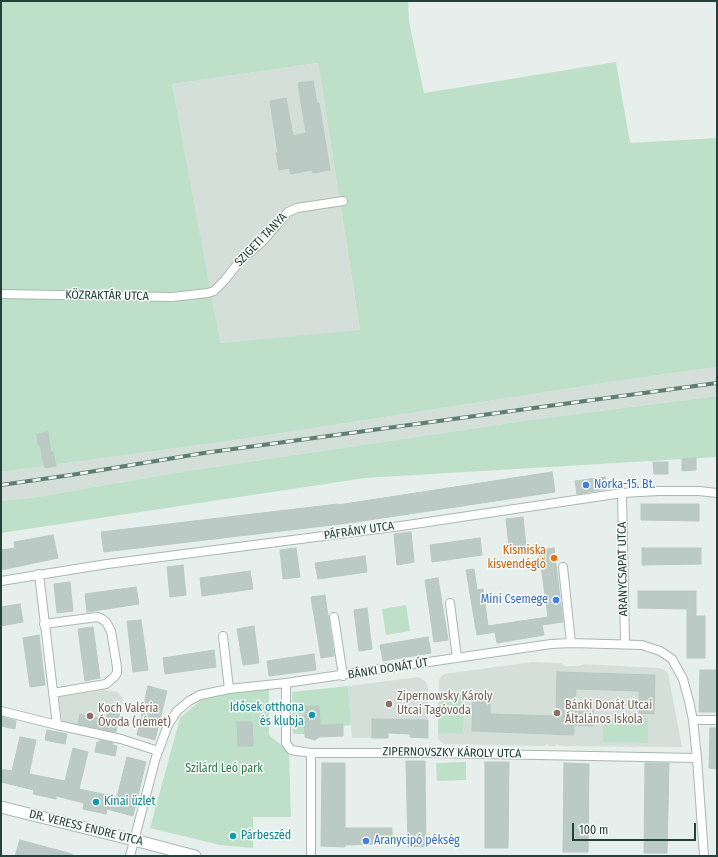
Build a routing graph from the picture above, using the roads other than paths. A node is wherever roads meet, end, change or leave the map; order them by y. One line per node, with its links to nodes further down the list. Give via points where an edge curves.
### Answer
1 (343, 201): 2 (street, SZIGETI TANYA, via 297,208 288,212)
2 (212, 292): 3 (street, KÖZRAKTÁR UTCA, via 172,297)
3 (1, 294)
4 (622, 493): 5 (street, PÁFRÁNY UTCA); 7 (street, PÁFRÁNY UTCA, via 401,526); 14 (street, ARANYCSAPAT UTCA)
5 (717, 493)
6 (563, 567): 13 (street)
7 (39, 574): 8 (street, PÁFRÁNY UTCA); 11 (street)
8 (1, 581)
9 (450, 603): 15 (street)
10 (334, 617): 16 (street)
11 (44, 624): 19 (street); 19 (street, via 97,617 102,619 111,630 117,667 117,673 106,684)
12 (222, 636): 18 (street)
13 (571, 643): 14 (street, BÁNKI DONÁT ÚT); 15 (street, BÁNKI DONÁT ÚT)
14 (625, 644): 21 (street, BÁNKI DONÁT ÚT, via 642,645 660,651 672,659 683,679)
15 (457, 658): 16 (street, BÁNKI DONÁT ÚT)
16 (343, 676): 17 (street, BÁNKI DONÁT ÚT)
17 (286, 683): 18 (street, BÁNKI DONÁT ÚT); 25 (street, ZIPERNOVSZKY KÁROLY UTCA, via 286,743 291,750)
18 (229, 689): 24 (street, BÁNKI DONÁT ÚT, via 200,695 177,711 168,725)
19 (53, 693): 23 (street)
20 (1, 711): 23 (street)
21 (692, 720): 22 (street); 26 (street, BÁNKI DONÁT ÚT)
22 (717, 720)
23 (57, 725): 24 (street, via 121,739)
24 (158, 751): 28 (street, BÁNKI DONÁT ÚT)
25 (311, 752): 26 (street, ZIPERNOVSZKY KÁROLY UTCA); 31 (street)
26 (697, 758): 32 (street, BÁNKI DONÁT ÚT)
27 (1, 806): 28 (street, DR. VERESS ENDRE UTCA)
28 (134, 840): 29 (street, BÁNKI DONÁT ÚT); 30 (street, DR. VERESS ENDRE UTCA)
29 (130, 856)
30 (195, 856)
31 (311, 856)
32 (704, 856)

